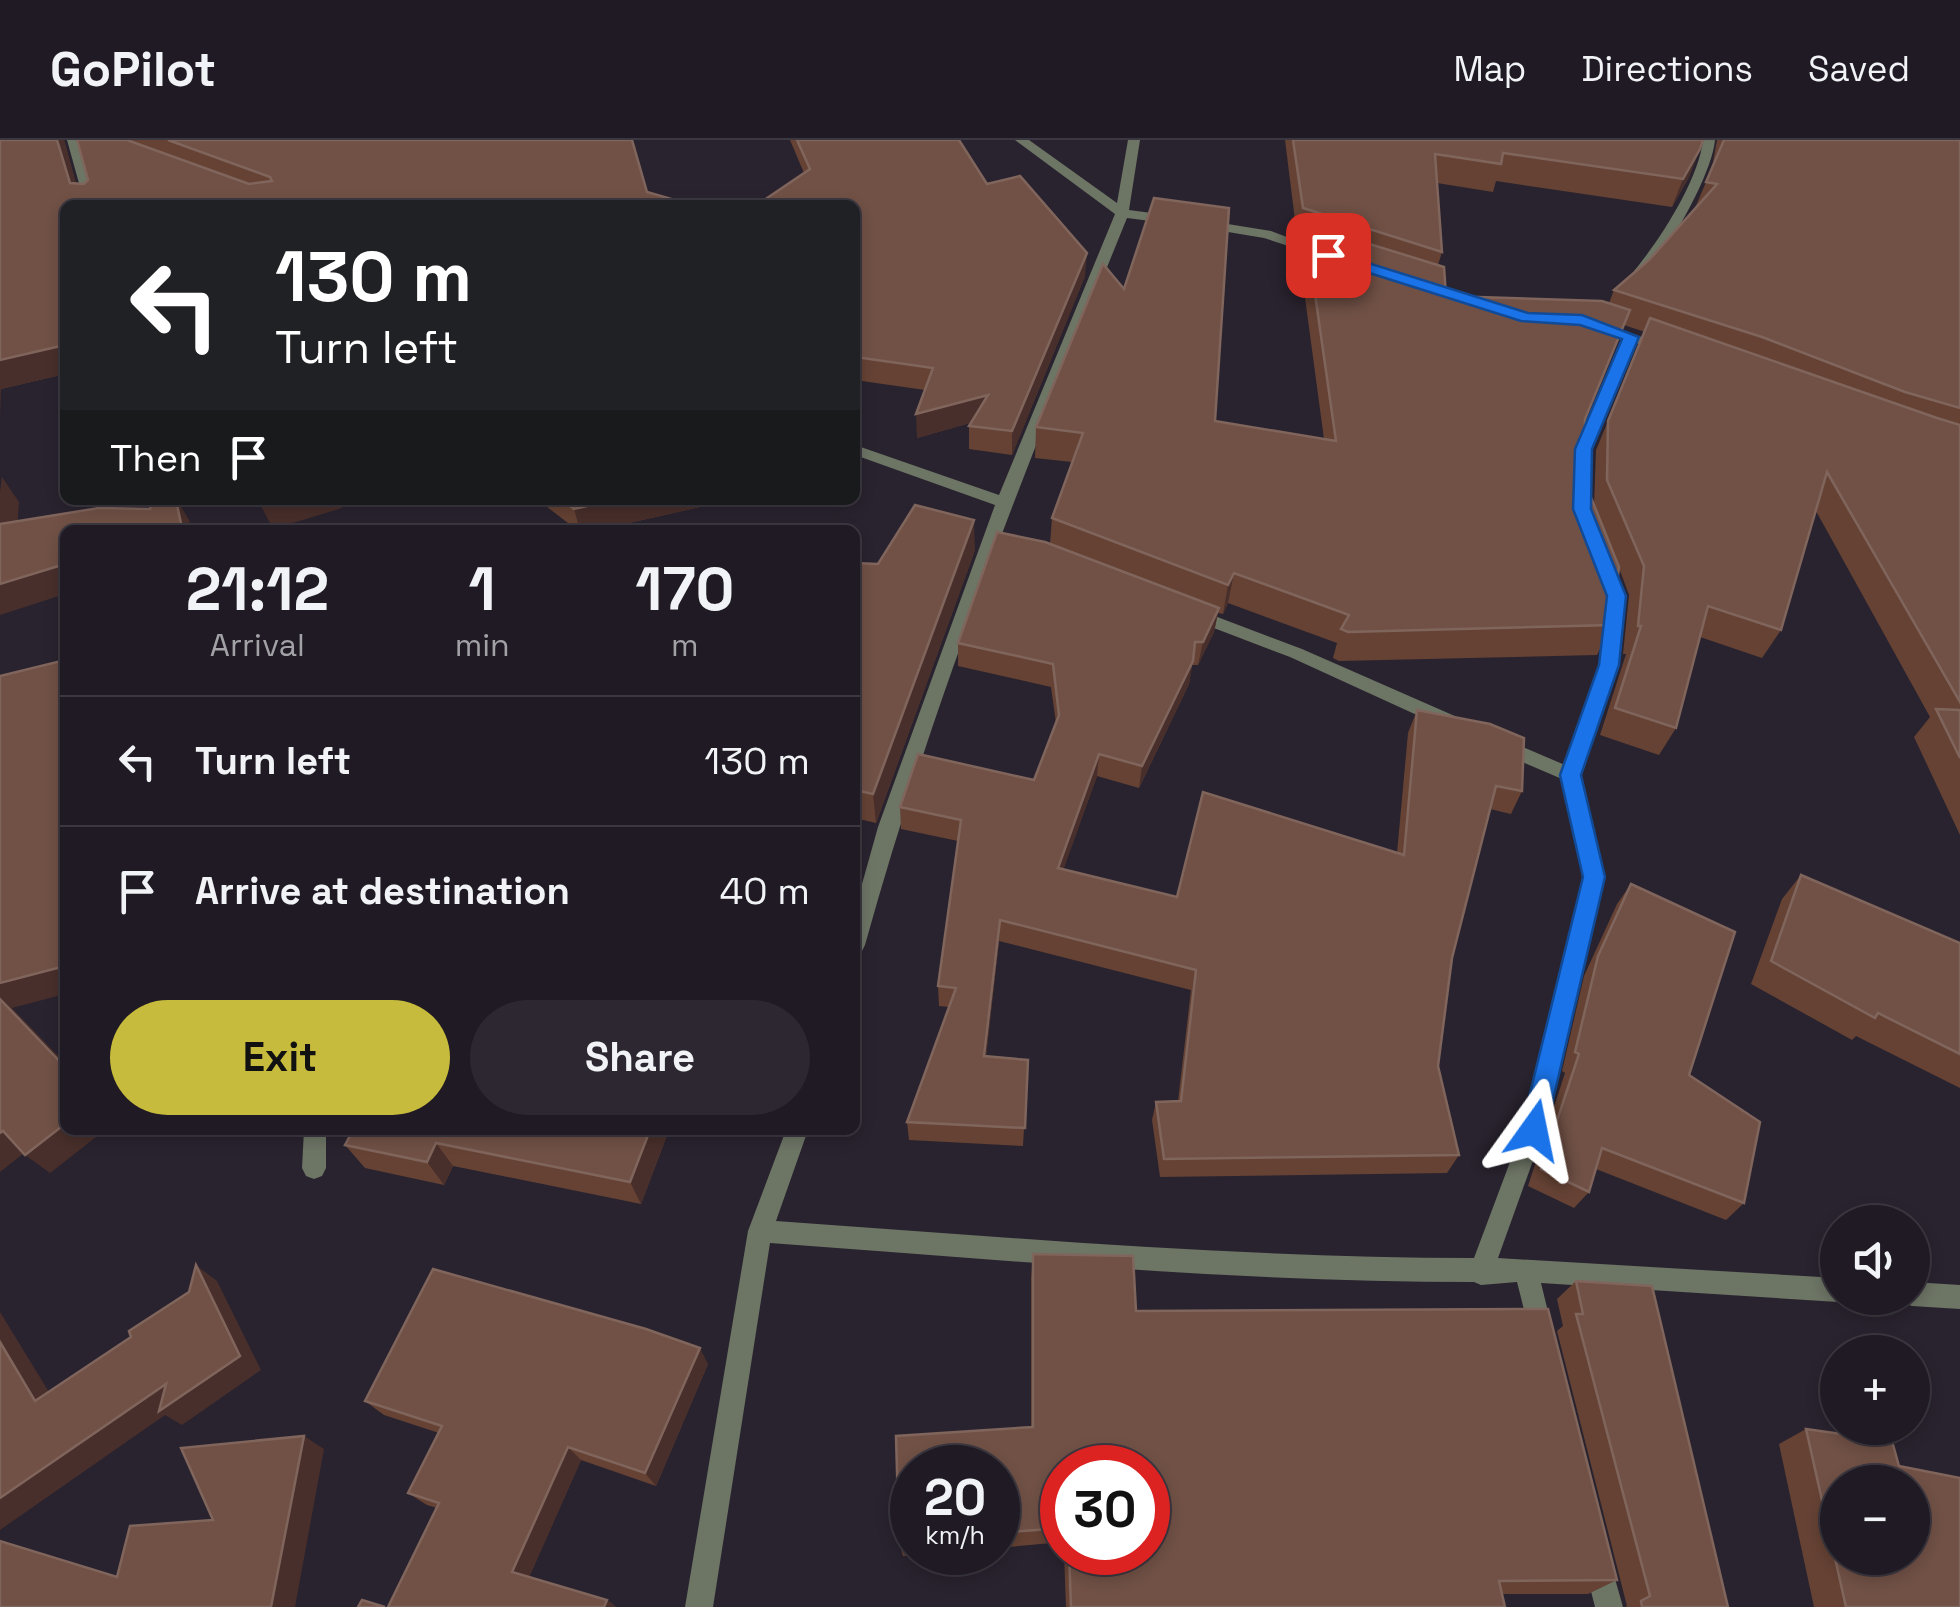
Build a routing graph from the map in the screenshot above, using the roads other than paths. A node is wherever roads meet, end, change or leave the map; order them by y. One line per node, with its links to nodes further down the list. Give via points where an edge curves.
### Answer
1 (73, 140): 5 (street)
2 (1021, 140): 6 (street)
3 (1134, 140): 6 (street)
4 (1709, 140): 8 (street, via 1708,160 1653,258)
5 (90, 200)
6 (1122, 212): 7 (street, via 1266,234); 14 (street)
7 (1334, 257)
8 (1632, 280)
9 (1596, 310): 10 (street, via 1582,320)
10 (1631, 337): 11 (street); 13 (street, via 1584,449)
11 (1686, 354)
12 (860, 452): 14 (street)
13 (1583, 494)
14 (1004, 502): 20 (street, via 1003,540 888,827)
15 (1596, 544): 19 (street, via 1617,596 1609,665)
16 (1172, 605): 17 (street)
17 (1461, 726)
18 (1479, 734): 19 (street)
19 (1570, 775): 26 (street, via 1594,877 1534,1130)
20 (860, 927)
21 (314, 1135): 23 (street)
22 (795, 1135): 24 (street)
23 (314, 1168)
24 (760, 1231): 26 (street); 32 (street)
25 (1526, 1270): 26 (street); 27 (street); 30 (street)
26 (1481, 1273)
27 (1820, 1289)
28 (1930, 1295): 29 (street)
29 (1960, 1297)
30 (1548, 1364)
31 (1590, 1532): 33 (street)
32 (700, 1607)
33 (1609, 1607)

